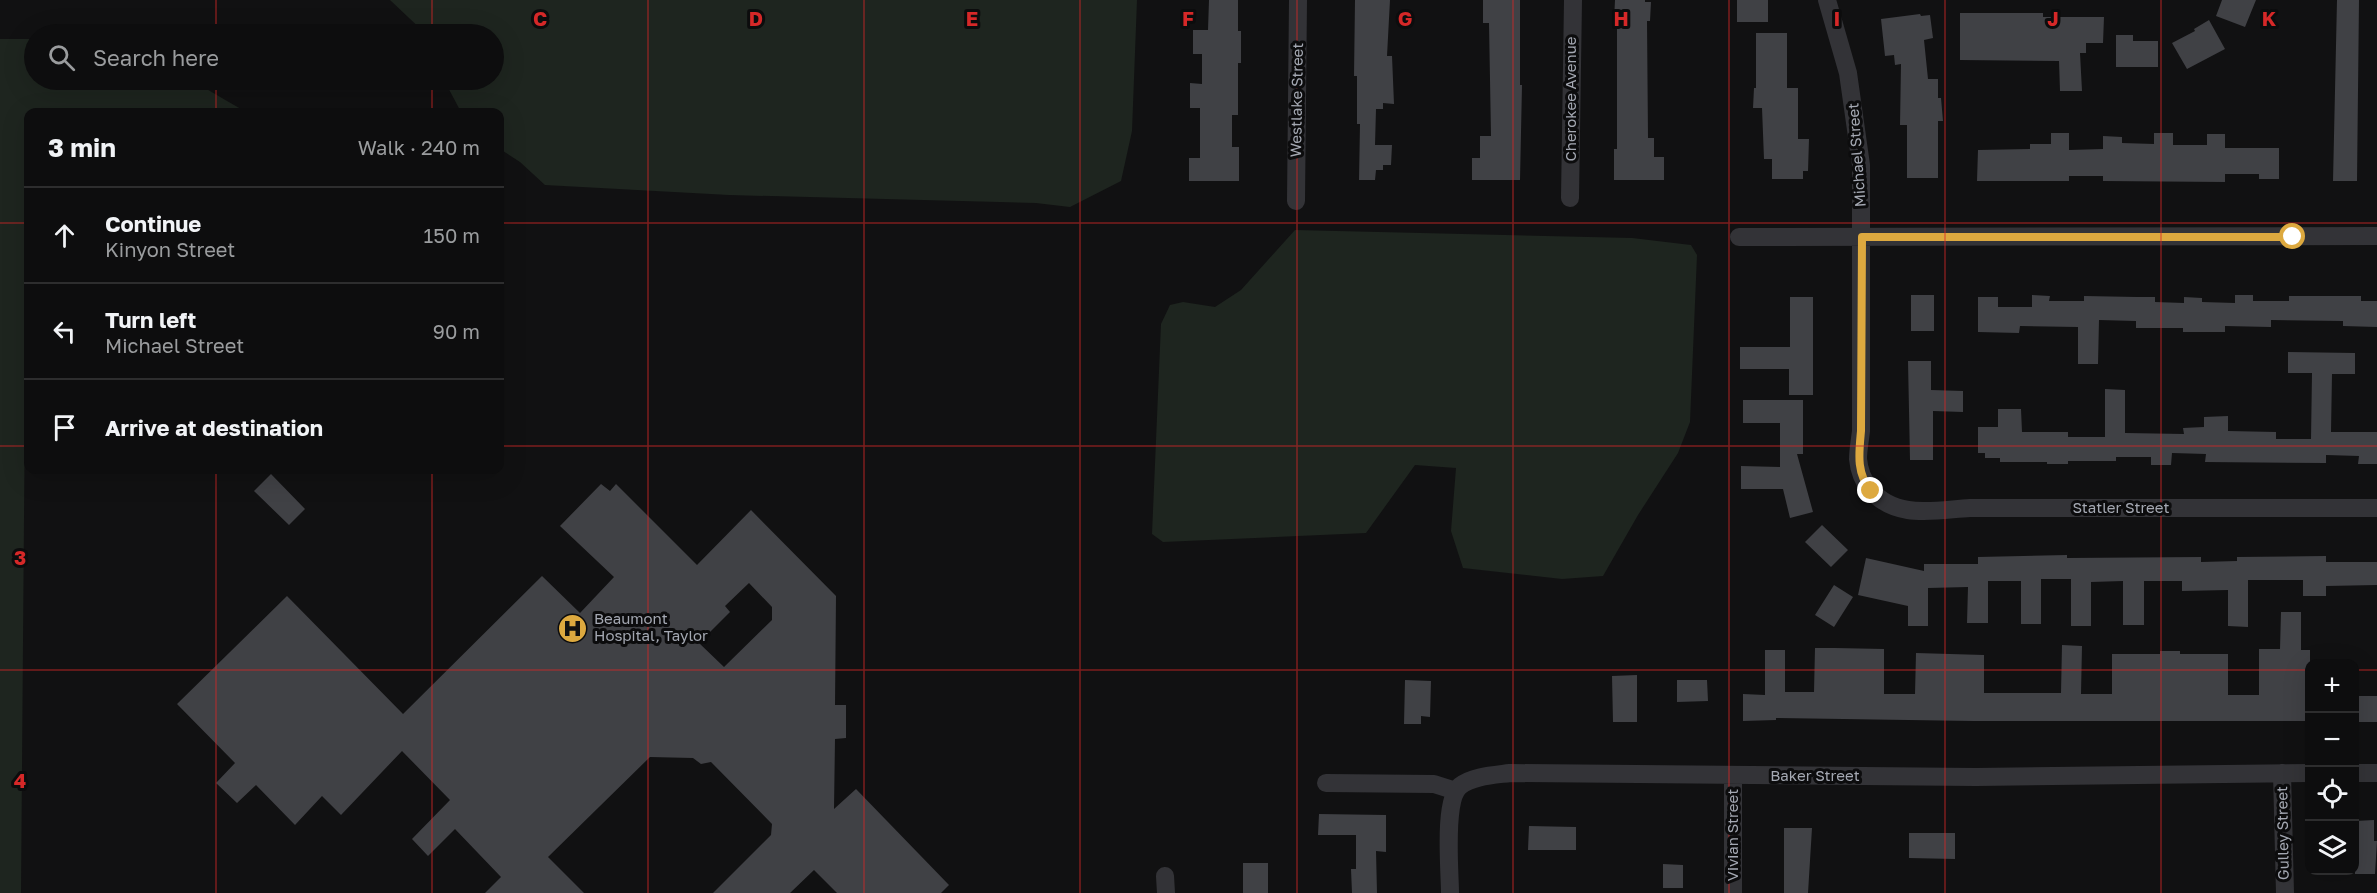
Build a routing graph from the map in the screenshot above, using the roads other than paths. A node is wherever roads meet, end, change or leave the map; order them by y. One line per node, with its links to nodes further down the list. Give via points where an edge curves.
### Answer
1 (1298, 0): 5 (street, Westlake Street)
2 (1573, 0): 4 (street, Cherokee Avenue)
3 (1827, 0): 8 (street, Michael Street, via 1855,107)
4 (1570, 198)
5 (1296, 201)
6 (2377, 236): 8 (street)
7 (1740, 237): 8 (street)
8 (1862, 237): 9 (street, Michael Street, via 1858,460)
9 (1871, 491): 10 (street, Statler Street, via 1888,506 1912,511)
10 (2377, 508)
11 (2282, 773): 12 (street, Baker Street); 15 (street, Baker Street); 20 (street, Gulley Street)
12 (2305, 773)
13 (2359, 773): 14 (street)
14 (2377, 773)
15 (1733, 776): 17 (street, Baker Street, via 1510,773 1471,781); 19 (street, Vivian Street)
16 (1326, 783): 17 (street, via 1434,784)
17 (1456, 791): 18 (street, via 1450,813)
18 (1450, 893)
19 (1733, 893)
20 (2285, 893)

